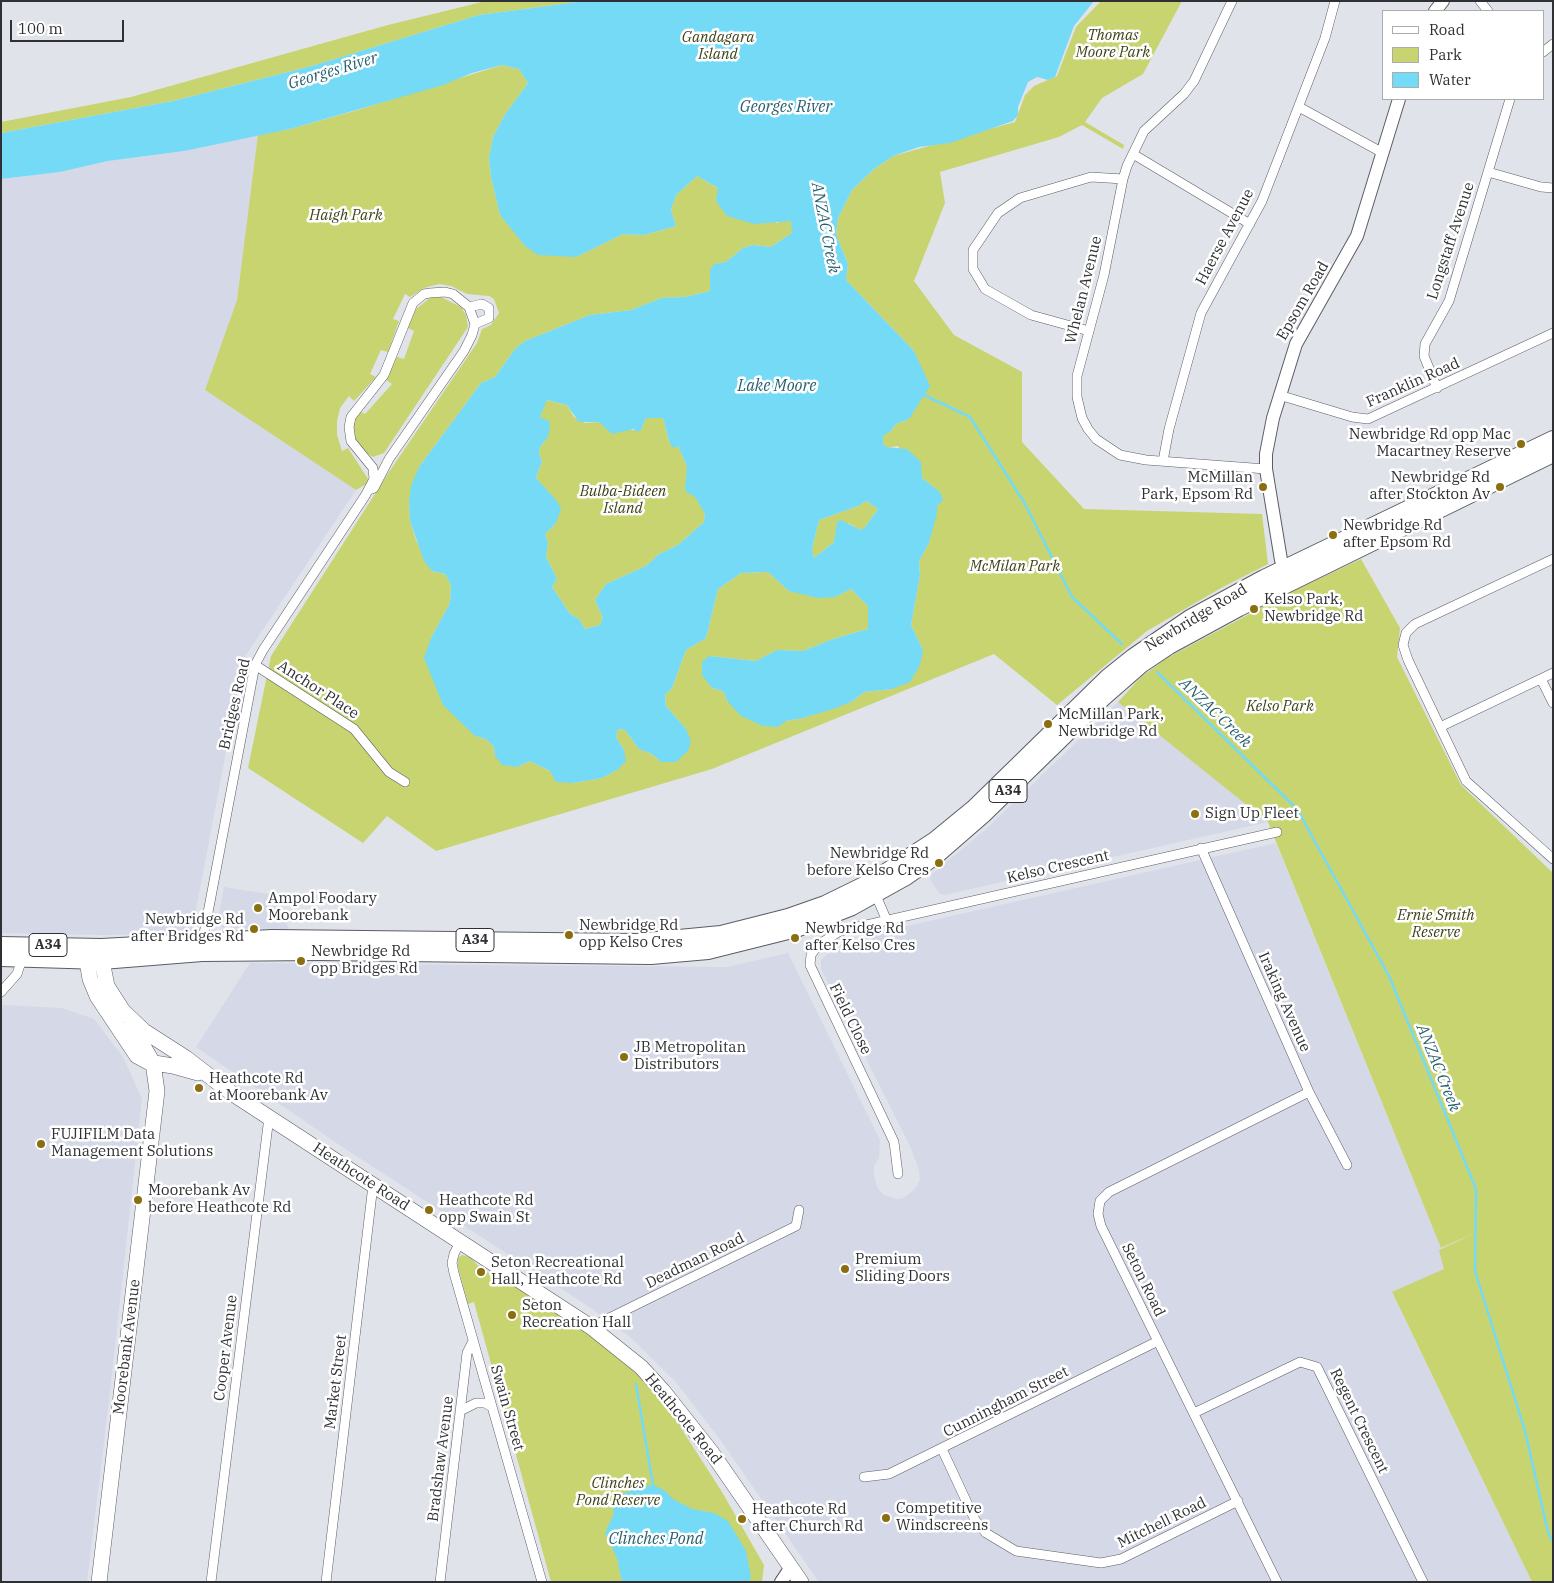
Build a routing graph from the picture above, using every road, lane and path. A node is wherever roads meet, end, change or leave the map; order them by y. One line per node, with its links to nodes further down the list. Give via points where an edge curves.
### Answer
1 (1232, 1): 7 (street, Whelan Avenue, via 1194,80 1184,94 1150,125)
2 (1335, 1): 5 (street, Haerse Avenue)
3 (1399, 100): 6 (street, Epsom Road)
4 (1510, 100): 8 (street, Longstaff Avenue)
5 (1299, 107): 6 (street); 11 (street, Haerse Avenue)
6 (1383, 153): 17 (street, Epsom Road, via 1357,236 1298,337)
7 (1132, 154): 9 (street, Whelan Avenue); 11 (street)
8 (1488, 172): 10 (street); 16 (street, Longstaff Avenue, via 1449,301 1425,344 1426,363)
9 (1122, 178): 14 (street, Whelan Avenue, via 1104,275); 14 (street, via 1091,177 1020,198 998,213 973,250 973,269 984,290 1031,316)
10 (1553, 188)
11 (1250, 224): 21 (street, Haerse Avenue, via 1201,313)
12 (469, 307): 13 (street); 13 (street, Bridges Road, via 482,304 489,308 489,318); 22 (street, Bridges Road, via 461,299 445,292 424,294 413,303 384,375 356,407 349,423 351,442)
13 (475, 324): 20 (street, Bridges Road, via 464,351)
14 (1089, 331): 21 (street, Whelan Avenue, via 1077,376 1076,397 1082,418 1096,439 1120,455)
15 (1553, 333): 16 (street, Franklin Road)
16 (1437, 388): 17 (street, Franklin Road, via 1368,419 1352,418)
17 (1280, 395): 23 (street, Epsom Road, via 1268,441)
18 (1553, 439): 26 (highway, Newbridge Road / A34)
19 (1553, 454): 26 (highway, Newbridge Road / A34)
20 (389, 460): 22 (street, via 380,464); 24 (street, Bridges Road, via 374,488)
21 (1162, 461): 23 (street, Whelan Avenue)
22 (369, 462): 24 (street, via 375,474)
23 (1266, 469): 26 (street, Epsom Road)
24 (370, 488): 27 (street, Bridges Road)
25 (1553, 559): 31 (street, via 1415,624 1406,633 1405,653)
26 (1287, 576): 36 (highway, Newbridge Road / A34, via 1206,624 1152,650 1126,670 960,836 914,871)
27 (255, 665): 32 (street, Anchor Place, via 354,729 389,772); 39 (street, Bridges Road)
28 (1553, 673): 29 (street)
29 (1541, 679): 30 (street); 31 (street)
30 (1553, 703)
31 (1440, 728): 35 (street, via 1466,781)
32 (405, 782)
33 (1277, 832): 34 (street, Kelso Crescent)
34 (1201, 848): 37 (street, Kelso Crescent); 48 (street, Iraking Avenue)
35 (1553, 859)
36 (873, 888): 37 (street); 39 (highway, Newbridge Road / A34, via 827,918 769,938 682,954 607,956)
37 (887, 920): 51 (street, Field Close, via 840,931 818,945 811,955 810,965 894,1142)
38 (1, 945): 40 (highway, Newbridge Road / A34)
39 (202, 948): 40 (highway, Newbridge Road / A34)
40 (97, 954): 42 (highway, Newbridge Road / A34); 44 (main road, Heathcote Road, via 107,986); 46 (main road, via 92,987)
41 (1, 958): 42 (highway, Newbridge Road / A34)
42 (22, 959): 43 (street, via 17,974)
43 (1, 992)
44 (123, 1011): 45 (main road, Heathcote Road); 46 (main road)
45 (179, 1054): 46 (main road, via 166,1050); 47 (main road, Heathcote Road)
46 (150, 1064): 47 (main road, Heathcote Road); 65 (main road, Moorebank Avenue, via 154,1111)
47 (205, 1075): 49 (main road, Heathcote Road)
48 (1309, 1092): 50 (street, Iraking Avenue); 57 (street, Seton Road, via 1109,1192 1100,1201 1098,1214 1101,1226)
49 (269, 1117): 52 (main road, Heathcote Road); 66 (street, Cooper Avenue)
50 (1347, 1165)
51 (898, 1174)
52 (373, 1185): 54 (main road, Heathcote Road); 67 (street, Market Street)
53 (799, 1210): 55 (street, Deadman Road, via 796,1226)
54 (460, 1242): 55 (main road, Heathcote Road); 56 (street, Swain Street, via 452,1263)
55 (591, 1327): 64 (main road, Heathcote Road, via 641,1367 663,1391 712,1453)
56 (473, 1341): 58 (street, Swain Street); 59 (street, Bradshaw Avenue, via 467,1353)
57 (1158, 1341): 60 (street, Seton Road); 61 (street, Cunningham Street)
58 (492, 1407): 59 (street, via 485,1402 476,1403); 69 (street, Swain Street)
59 (460, 1411): 68 (street, Bradshaw Avenue)
60 (1194, 1413): 63 (street, Seton Road); 73 (street, Regent Crescent, via 1300,1362 1317,1367)
61 (942, 1449): 62 (street, Cunningham Street, via 889,1474); 63 (street, Mitchell Road, via 975,1520 986,1533 1016,1550 1101,1563 1121,1559)
62 (864, 1477)
63 (1238, 1501): 72 (street, Seton Road)
64 (791, 1567): 70 (street); 71 (main road, Heathcote Road)
65 (99, 1582)
66 (211, 1582)
67 (326, 1582)
68 (440, 1582)
69 (542, 1582)
70 (781, 1582)
71 (802, 1582)
72 (1277, 1582)
73 (1423, 1582)

